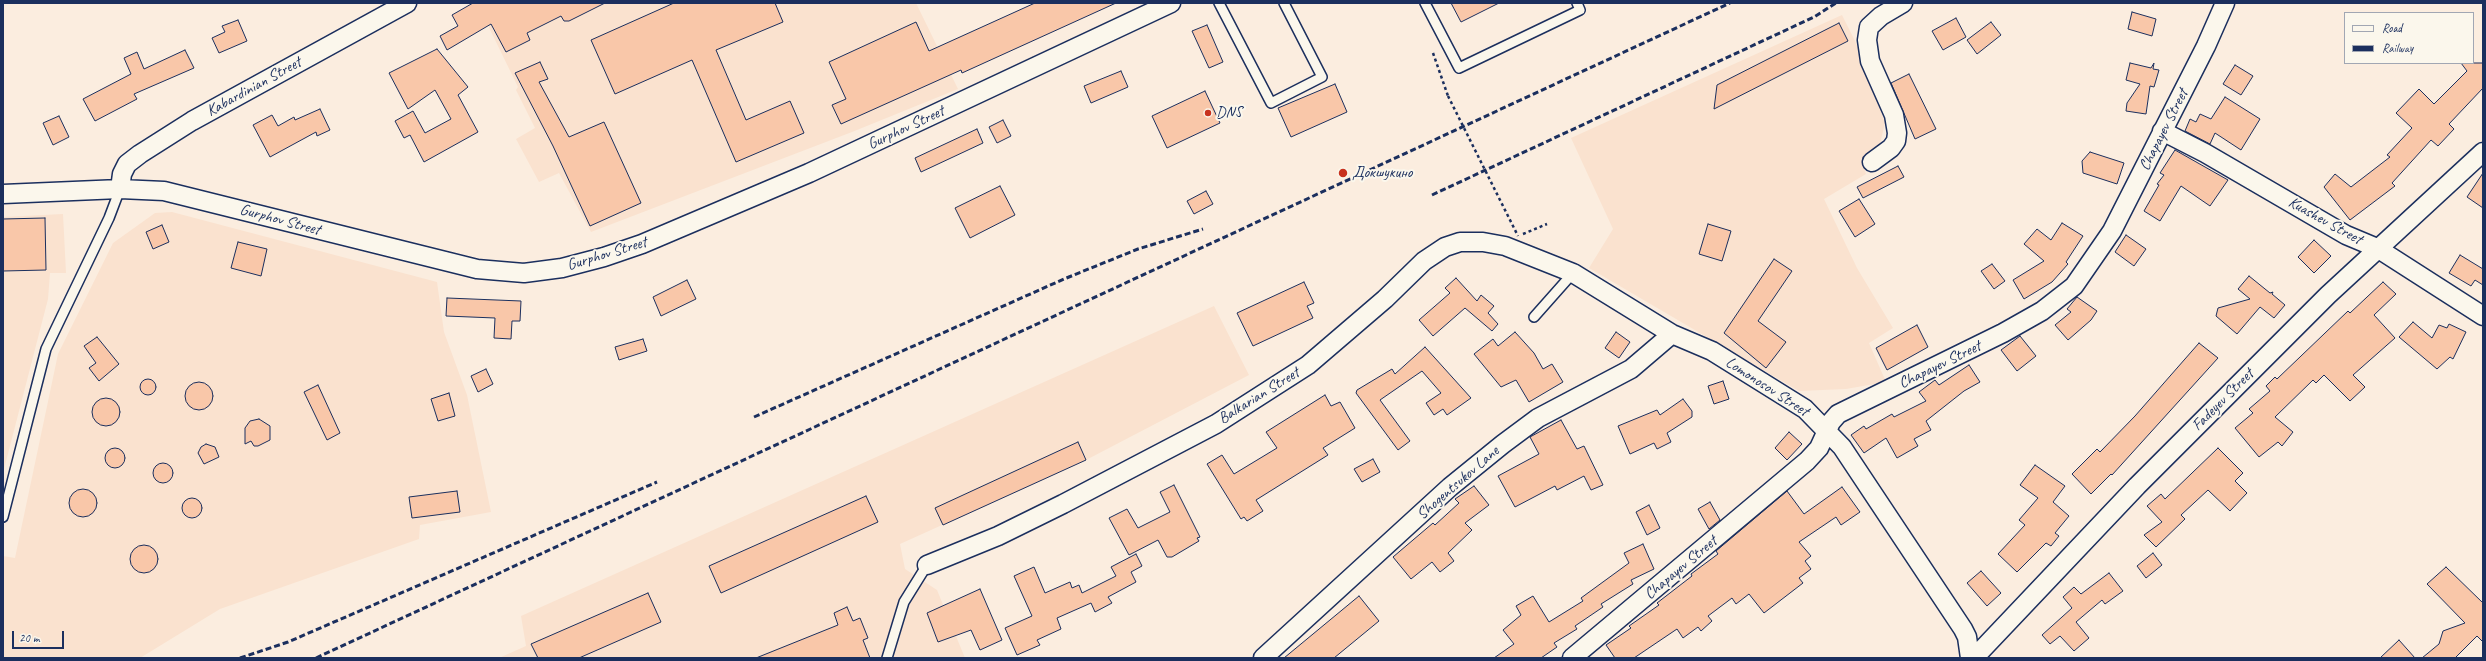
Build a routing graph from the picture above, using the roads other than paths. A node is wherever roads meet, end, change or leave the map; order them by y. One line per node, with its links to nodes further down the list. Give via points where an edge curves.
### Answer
1 (407, 3): 12 (street, Kabardinian Street, via 192,121 140,154 128,164 122,174)
2 (1171, 3): 12 (street, Gurphov Street, via 809,174 642,244 604,258 562,268 524,273 477,269 347,238 181,193)
3 (1219, 3): 4 (lane, via 1271,104 1322,77)
4 (1284, 3)
5 (1425, 3): 6 (lane, via 1459,68 1580,10)
6 (1577, 3)
7 (1903, 3): 11 (street, via 1881,16 1869,27 1867,40 1870,61 1894,115 1897,133 1896,141 1891,148)
8 (2225, 3): 9 (street, Chapayev Street)
9 (2162, 132): 14 (street, Kuashev Street, via 2205,153 2346,235); 19 (street, Chapayev Street, via 2112,231 2074,286 2048,307 2003,333 1838,414)
10 (2483, 152): 14 (street, Fadeyev Street)
11 (1872, 162)
12 (120, 189): 13 (street, Gurphov Street); 20 (lane, via 109,218 46,349)
13 (3, 194)
14 (2377, 248): 16 (street, Kuashev Street); 26 (street, Fadeyev Street, via 2137,486)
15 (1573, 273): 17 (lane); 18 (street, Lomonosov Street); 21 (street, Balkarian Street, via 1505,246 1460,242 1445,247 1424,261 1308,365 1216,424 998,536)
16 (2483, 316)
17 (1534, 317)
18 (1672, 334): 19 (street, Lomonosov Street, via 1712,351 1741,368 1805,409); 23 (street, Shogentsukov Lane, via 1632,369 1538,418 1502,444 1450,487)
19 (1826, 430): 24 (street, Chapayev Street, via 1819,448 1808,461); 25 (street, Lomonosov Street, via 1842,447 1962,629 1967,637)
20 (3, 517)
21 (927, 565): 22 (lane, via 904,602)
22 (887, 658)
23 (1263, 658)
24 (1572, 658)
25 (1970, 658)
26 (1974, 658)

